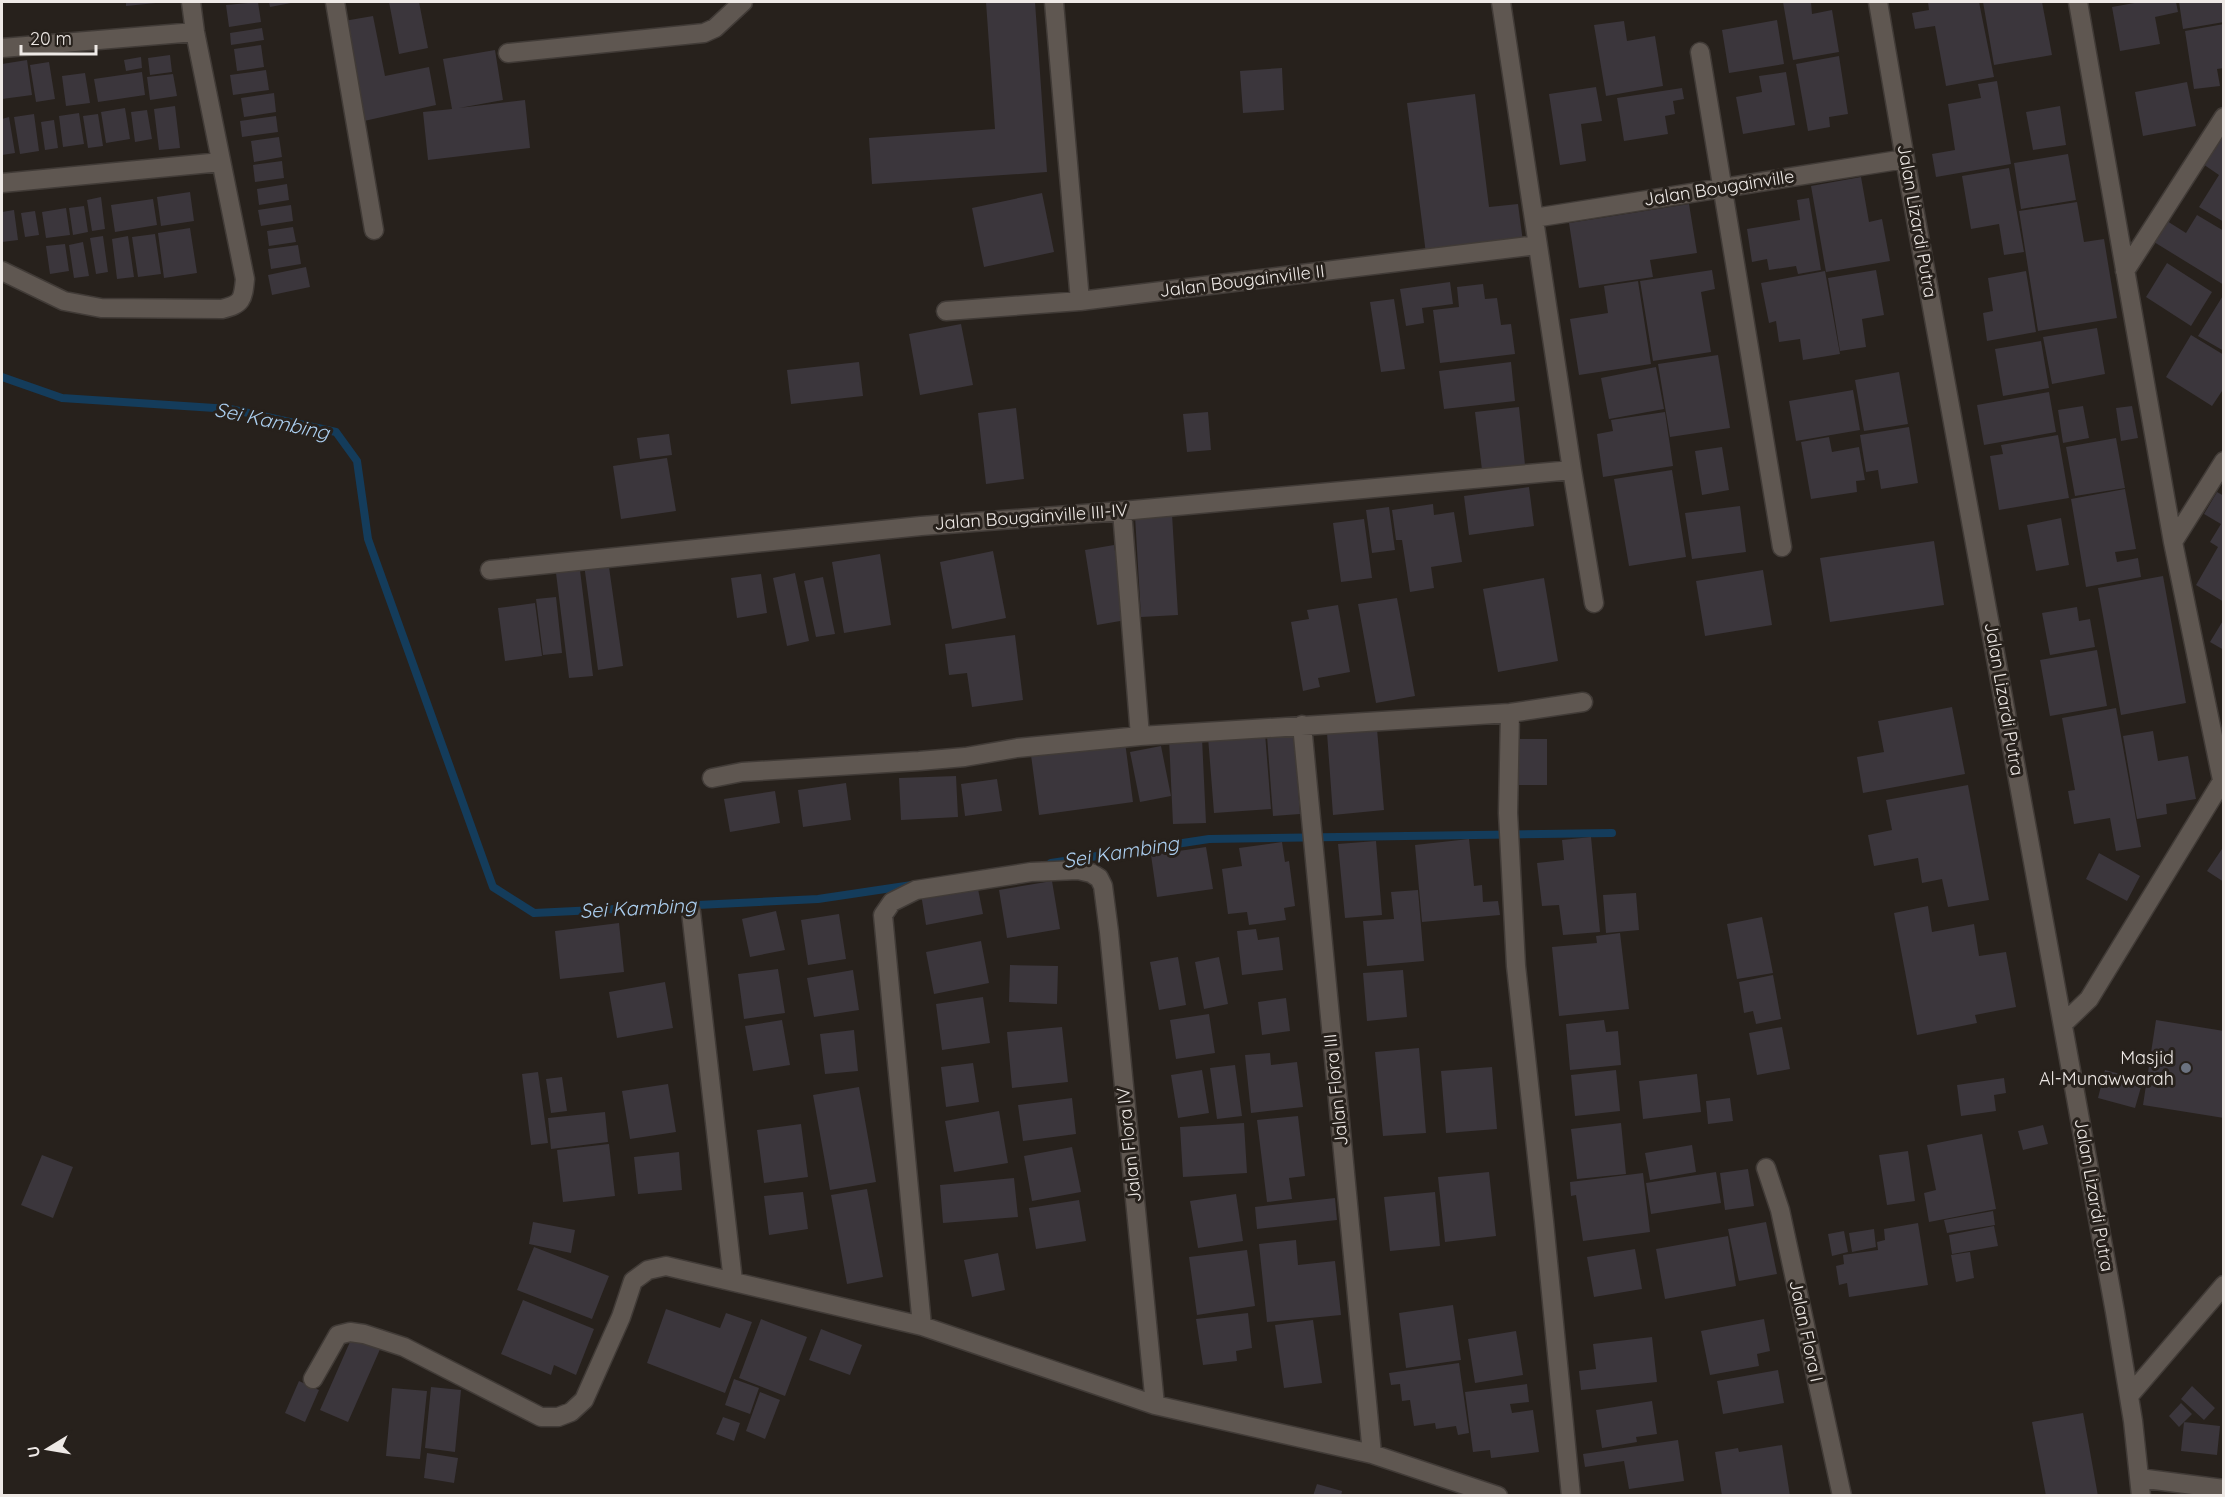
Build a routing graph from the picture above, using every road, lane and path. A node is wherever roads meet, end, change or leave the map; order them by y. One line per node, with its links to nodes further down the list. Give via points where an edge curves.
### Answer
1 (191, 2): 8 (street)
2 (335, 2): 18 (street)
3 (743, 2): 11 (street, via 704,33)
4 (1054, 2): 22 (street)
5 (1501, 2): 17 (street)
6 (1878, 2): 13 (street, Jalan Lizardi Putra)
7 (2078, 2): 21 (street)
8 (195, 32): 9 (street); 14 (street)
9 (2, 48)
10 (1700, 52): 16 (street)
11 (508, 53)
12 (2223, 117): 21 (street)
13 (1905, 159): 16 (street, Jalan Bougainville); 38 (street, Jalan Lizardi Putra)
14 (221, 162): 15 (street); 20 (street, via 245,279 243,297 232,306 101,308 64,301)
15 (2, 183)
16 (1722, 188): 17 (street, Jalan Bougainville); 28 (street)
17 (1534, 218): 19 (street)
18 (374, 230)
19 (1537, 245): 22 (street, Jalan Bougainville II); 25 (street)
20 (2, 271)
21 (2125, 272): 27 (street)
22 (1080, 301): 23 (street, Jalan Bougainville II)
23 (946, 311)
24 (2223, 461): 27 (street)
25 (1572, 470): 26 (street, Jalan Bougainville III-IV); 30 (street)
26 (1122, 510): 29 (street, Jalan Bougainville III-IV, via 921,526); 34 (street)
27 (2173, 542): 36 (street)
28 (1782, 547)
29 (490, 570)
30 (1594, 603)
31 (1583, 702): 32 (street)
32 (1510, 712): 33 (street); 50 (street, via 1508,813 1516,966)
33 (1302, 725): 34 (street); 46 (street, Jalan Flora III)
34 (1140, 735): 35 (street, via 965,757 742,772)
35 (712, 778)
36 (2223, 779): 38 (street, via 2089,999)
37 (691, 912): 40 (street)
38 (2063, 1024): 44 (street, Jalan Lizardi Putra)
39 (1766, 1168): 51 (street, Jalan Flora I, via 1780,1210)
40 (733, 1281): 42 (street); 43 (street, via 666,1266 648,1270 633,1281 584,1400 558,1417 541,1417 404,1347 364,1334 338,1335)
41 (2223, 1285): 44 (street)
42 (922, 1326): 45 (street); 45 (street, Jalan Flora IV, via 883,915 892,902 916,890 1031,872 1091,873 1103,886)
43 (313, 1379)
44 (2129, 1396): 47 (street, Jalan Lizardi Putra)
45 (1155, 1405): 46 (street)
46 (1372, 1454): 49 (street)
47 (2140, 1487): 48 (street)
48 (2223, 1489)
49 (1498, 1496)
50 (1571, 1496)
51 (1842, 1496)

